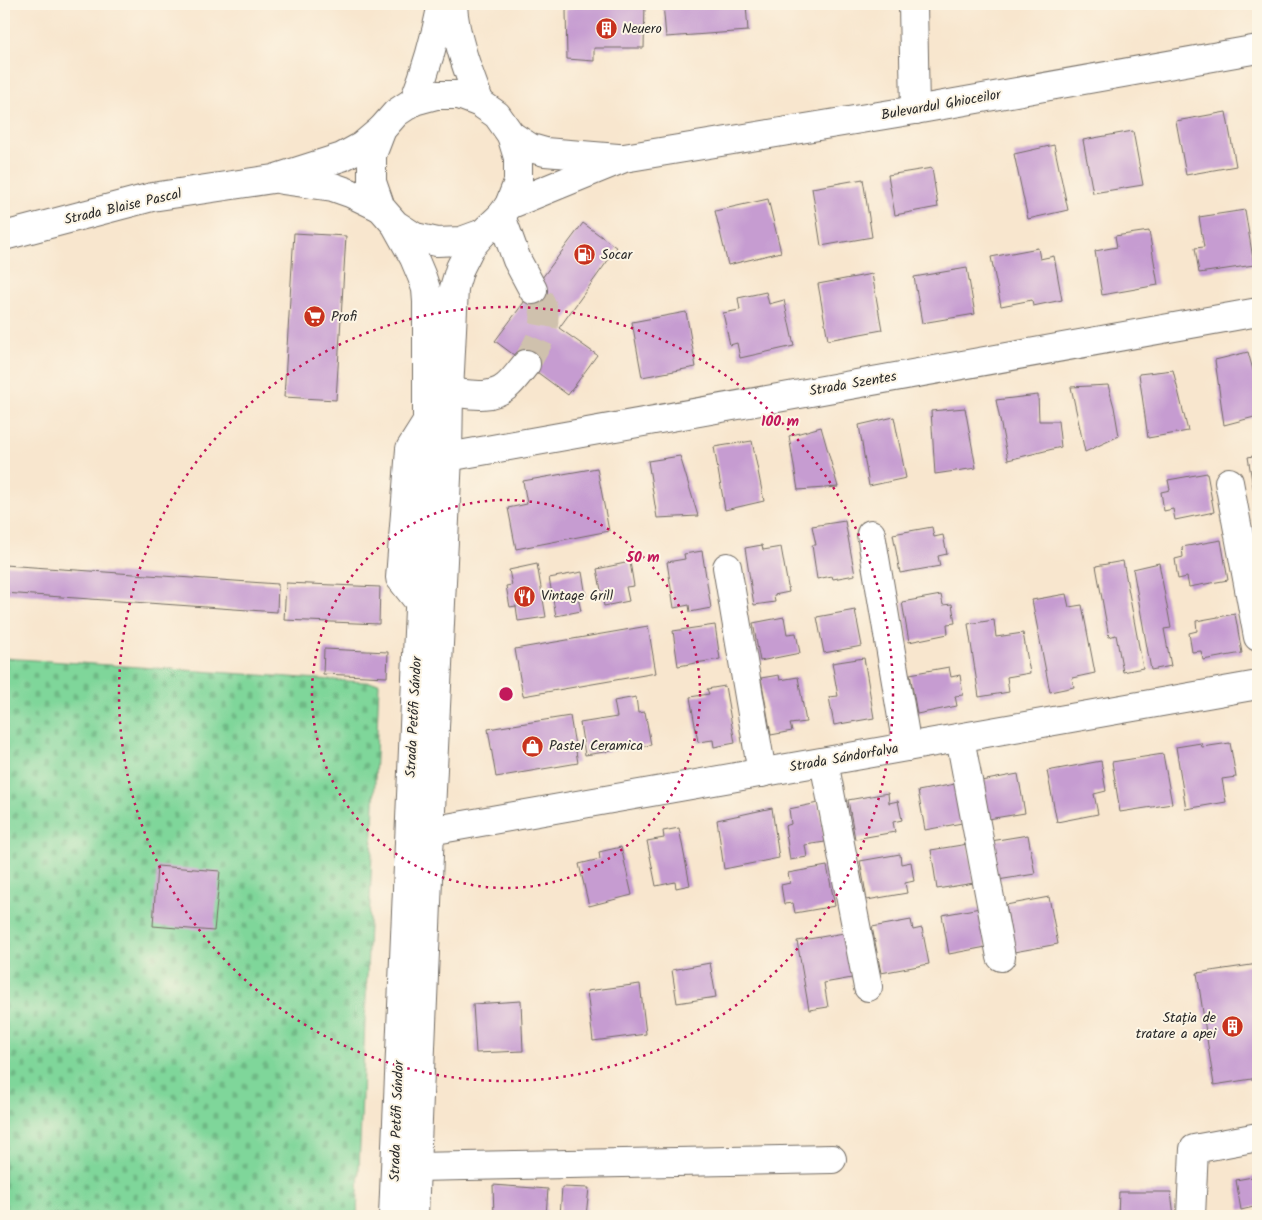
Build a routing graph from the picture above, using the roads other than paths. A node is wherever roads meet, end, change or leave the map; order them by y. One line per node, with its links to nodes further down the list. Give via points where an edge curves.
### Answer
1 (442, 4): 5 (street, via 432,51)
2 (453, 4): 6 (street, via 463,53)
3 (913, 4): 7 (street)
4 (1258, 49): 7 (street, Bulevardul Ghioceilor)
5 (414, 101): 6 (street, via 443,95); 8 (street, via 396,113)
6 (480, 103): 9 (street, via 497,115)
7 (915, 110): 10 (street, Bulevardul Ghioceilor)
8 (382, 129): 11 (street, Strada Blaise Pascal, via 342,157); 12 (street, via 372,155 372,182)
9 (511, 135): 10 (street, Bulevardul Ghioceilor, via 531,148 545,152); 13 (street, via 518,158 518,182)
10 (624, 158): 13 (street, Bulevardul Ghioceilor)
11 (273, 179): 12 (street, Strada Blaise Pascal, via 332,187 350,193); 14 (street, Strada Blaise Pascal, via 152,197)
12 (388, 216): 13 (street, via 415,237 438,242 461,241); 35 (street, Strada Petőfi Sándor, via 414,258 426,289 427,302 427,422)
13 (498, 218): 15 (street); 18 (street, Strada Petőfi Sándor, via 470,248 454,288)
14 (4, 236)
15 (533, 290)
16 (1258, 312): 19 (street, Strada Szentes)
17 (526, 364): 18 (street, via 506,387 490,395)
18 (449, 392): 19 (street, Strada Petőfi Sándor)
19 (448, 457): 29 (street, Strada Petőfi Sándor)
20 (1229, 482): 23 (street)
21 (871, 534): 26 (street)
22 (727, 568): 28 (street)
23 (1258, 637)
24 (1258, 685): 25 (street, Strada Sándorfalva)
25 (960, 738): 26 (street, Strada Sándorfalva); 30 (street)
26 (907, 747): 27 (street, Strada Sándorfalva)
27 (824, 762): 28 (street, Strada Sándorfalva); 31 (street)
28 (762, 773): 29 (street, Strada Sándorfalva)
29 (430, 831): 34 (street, Strada Petőfi Sándor)
30 (1000, 957)
31 (868, 987)
32 (1258, 1137): 37 (street, via 1194,1149)
33 (832, 1158): 34 (street)
34 (416, 1167): 36 (street, Strada Petőfi Sándor)
35 (393, 1216)
36 (414, 1216)
37 (1191, 1216)

